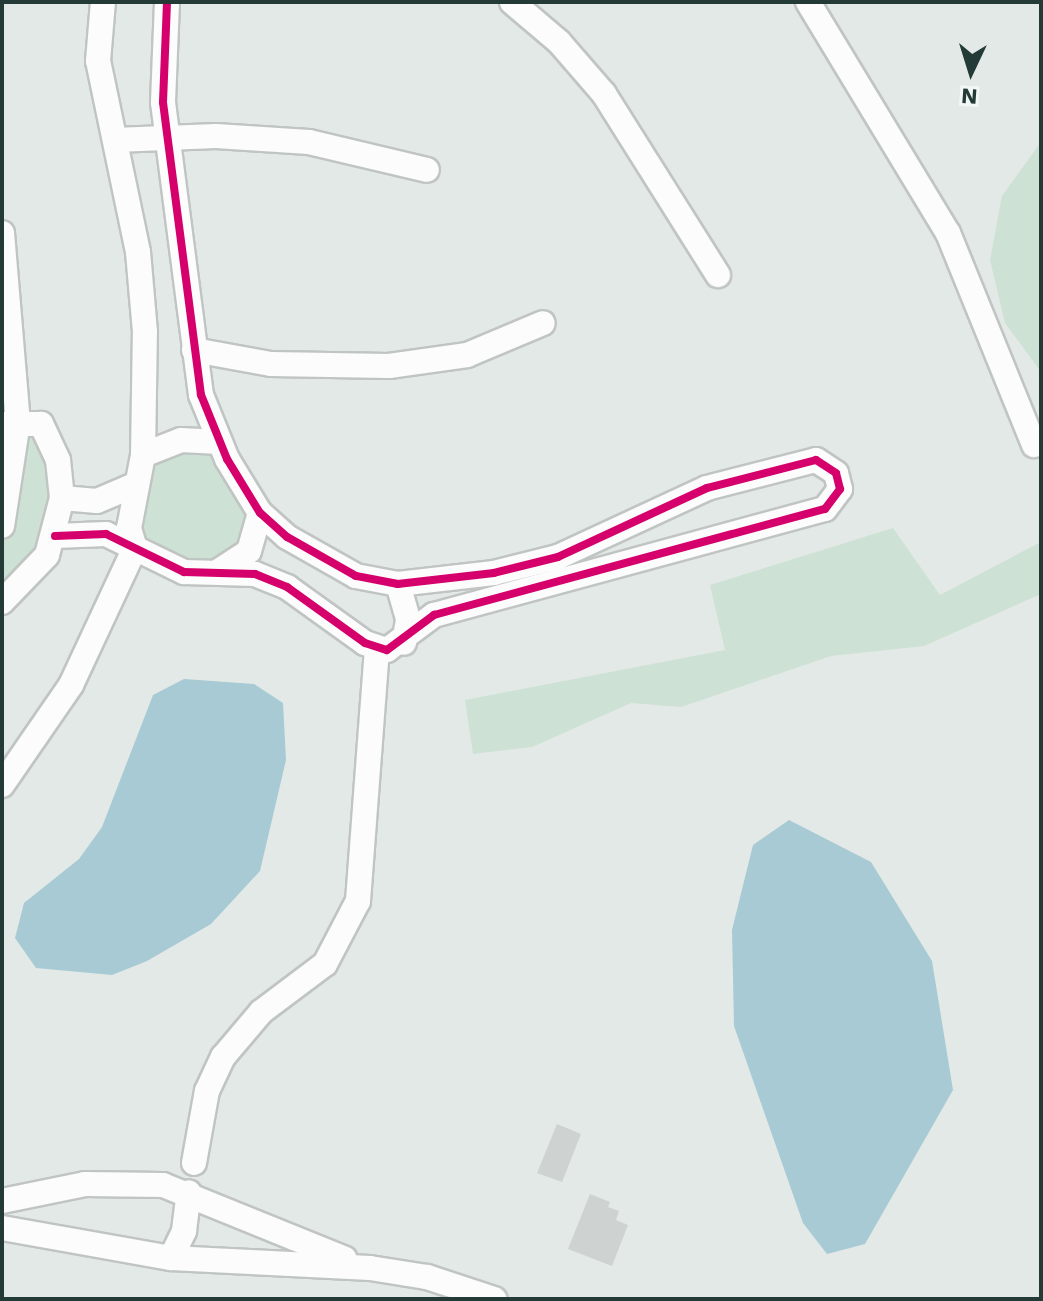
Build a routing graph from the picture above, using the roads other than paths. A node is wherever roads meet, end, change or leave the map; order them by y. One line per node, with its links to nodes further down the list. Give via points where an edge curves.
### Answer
1 (103, 2): 6 (street, via 98,61)
2 (167, 2): 5 (street, via 163,102)
3 (512, 2): 9 (street, via 559,42 604,94)
4 (808, 2): 14 (street, via 948,233)
5 (169, 136): 6 (street); 7 (street, via 309,142); 11 (street)
6 (115, 140): 15 (street, via 142,288)
7 (427, 170)
8 (2, 233): 12 (street)
9 (718, 275)
10 (543, 323): 11 (street, via 467,355 389,366 271,364)
11 (194, 350): 13 (street, via 201,395)
12 (10, 423): 17 (street, via 41,424 58,460); 19 (street)
13 (219, 442): 15 (street, via 181,440); 18 (street)
14 (1034, 445)
15 (143, 455): 16 (street)
16 (132, 486): 17 (street, via 97,501); 21 (street)
17 (62, 498): 20 (street)
18 (260, 513): 22 (street, via 249,551); 23 (street, via 336,566)
19 (2, 526)
20 (55, 536): 21 (street, via 90,532); 24 (street, via 36,571)
21 (135, 548): 22 (street, via 184,572); 27 (street, via 71,685)
22 (215, 573): 26 (street, via 255,574 287,587)
23 (398, 584): 25 (street, via 408,620); 25 (street, via 558,557 707,488 816,460 831,466 839,480 837,497 825,509 434,615)
24 (2, 602)
25 (404, 643): 26 (street)
26 (377, 649): 28 (street, via 358,901 325,964 253,1019 223,1057 207,1091)
27 (2, 785)
28 (194, 1163)
29 (189, 1192): 30 (street, via 126,1181); 32 (street, via 184,1231); 33 (street)
30 (2, 1201)
31 (2, 1228): 32 (street)
32 (171, 1258): 33 (street)
33 (370, 1268): 34 (street, via 427,1277)
34 (494, 1299)

